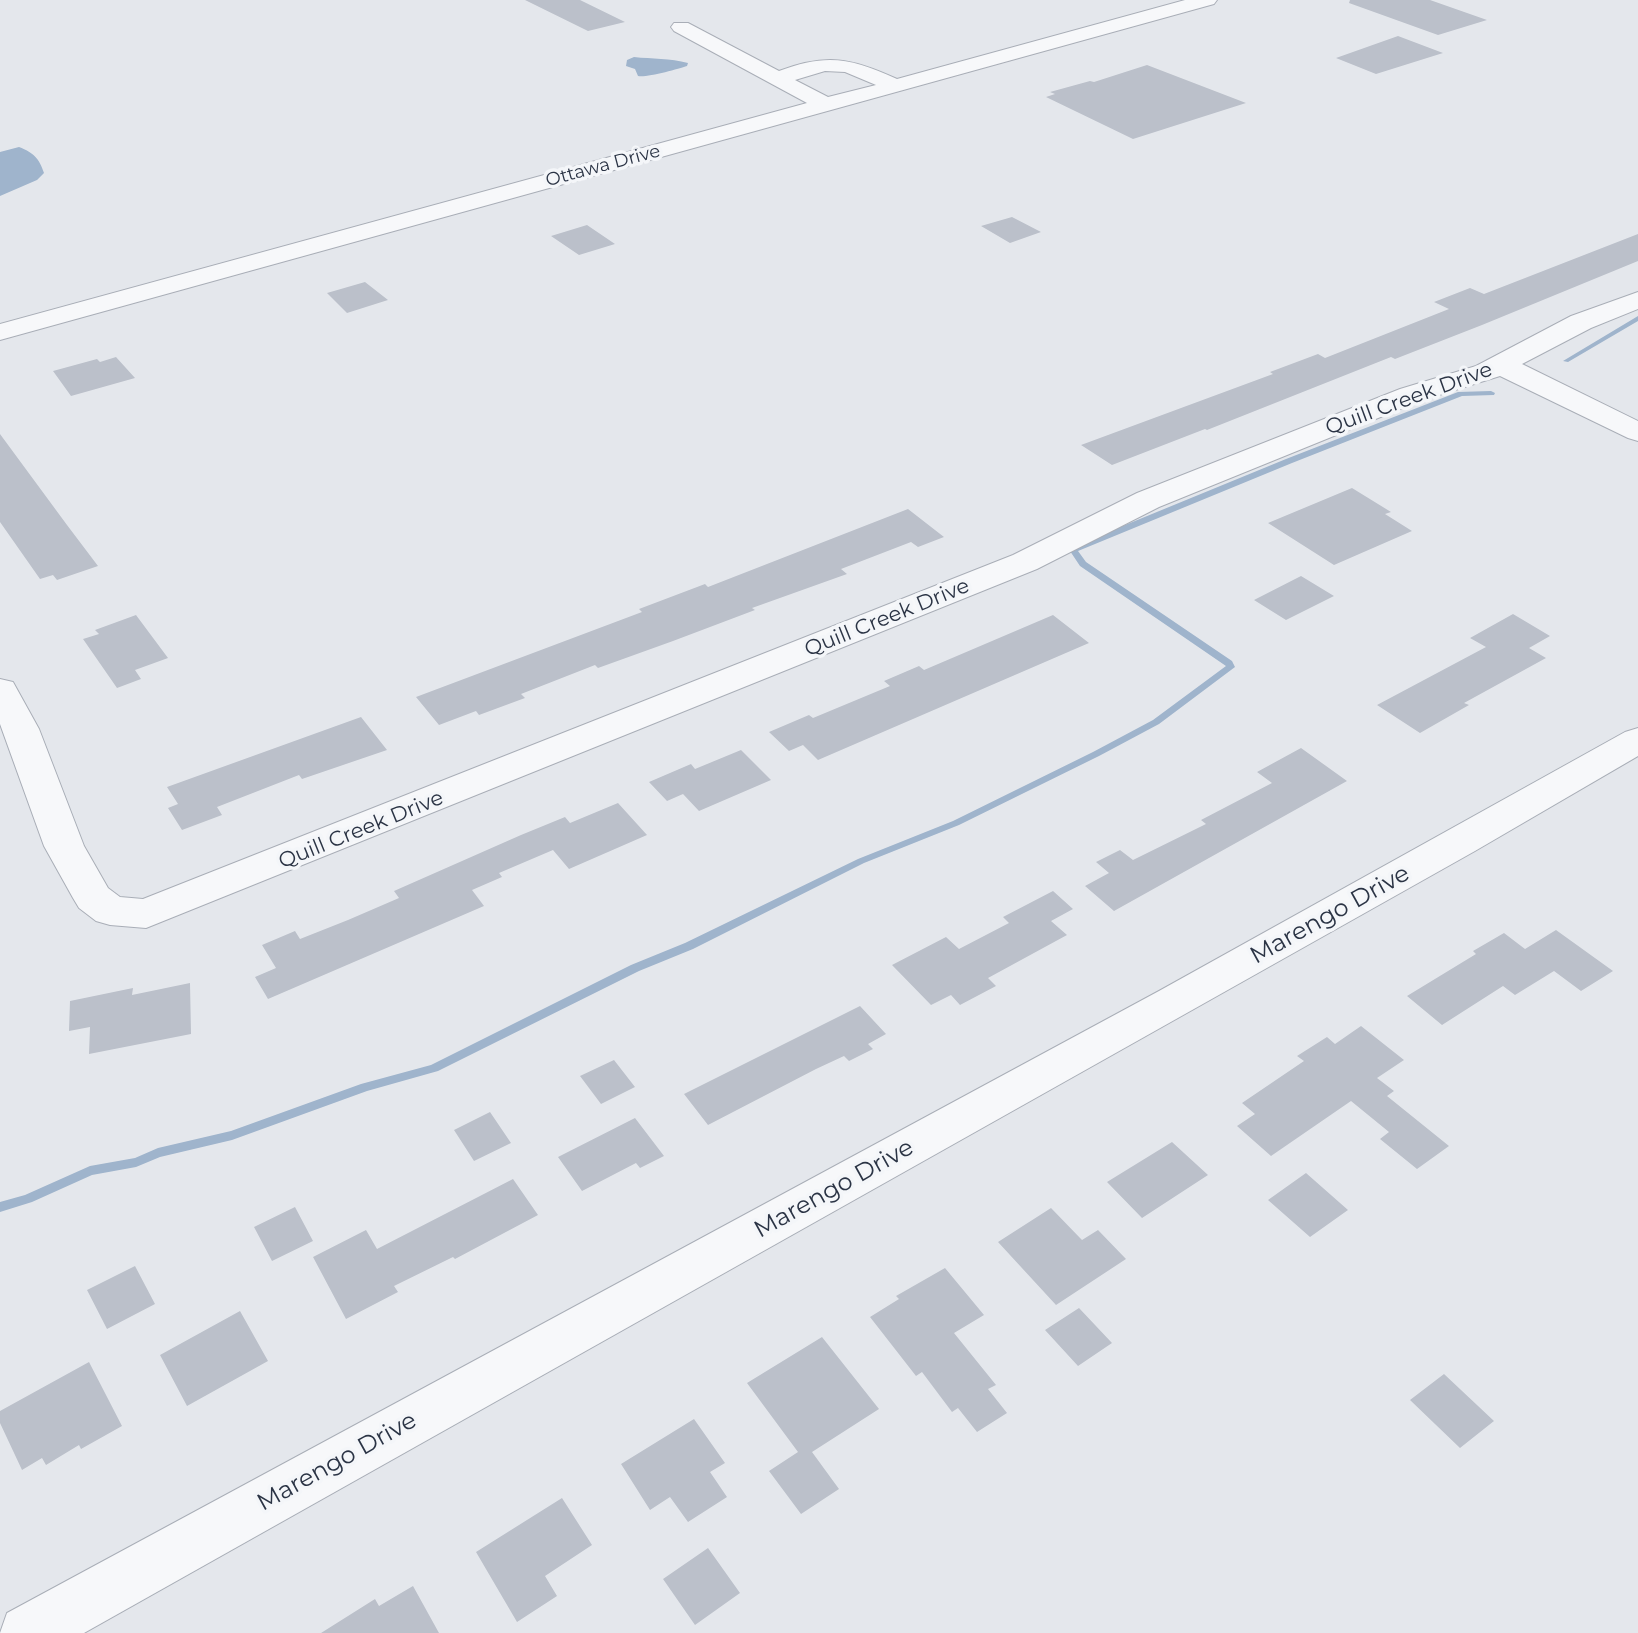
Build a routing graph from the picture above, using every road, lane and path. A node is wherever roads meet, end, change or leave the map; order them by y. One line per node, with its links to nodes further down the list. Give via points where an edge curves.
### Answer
1 (1207, 0): 4 (street, Ottawa Drive)
2 (681, 27): 3 (street)
3 (777, 79): 4 (street, via 819,64 842,63); 5 (street)
4 (896, 86): 5 (street, Ottawa Drive)
5 (826, 105): 7 (street, Ottawa Drive)
6 (1638, 300): 8 (street, Quill Creek Drive, via 1581,322)
7 (0, 332)
8 (1501, 365): 9 (street); 10 (street, Quill Creek Drive, via 1410,395 1147,500 1025,562 146,914 128,915 102,907 85,886 64,846 21,729)
9 (1638, 432)
10 (0, 690)
11 (1638, 740): 12 (street, Marengo Drive, via 1186,995)
12 (27, 1633)

